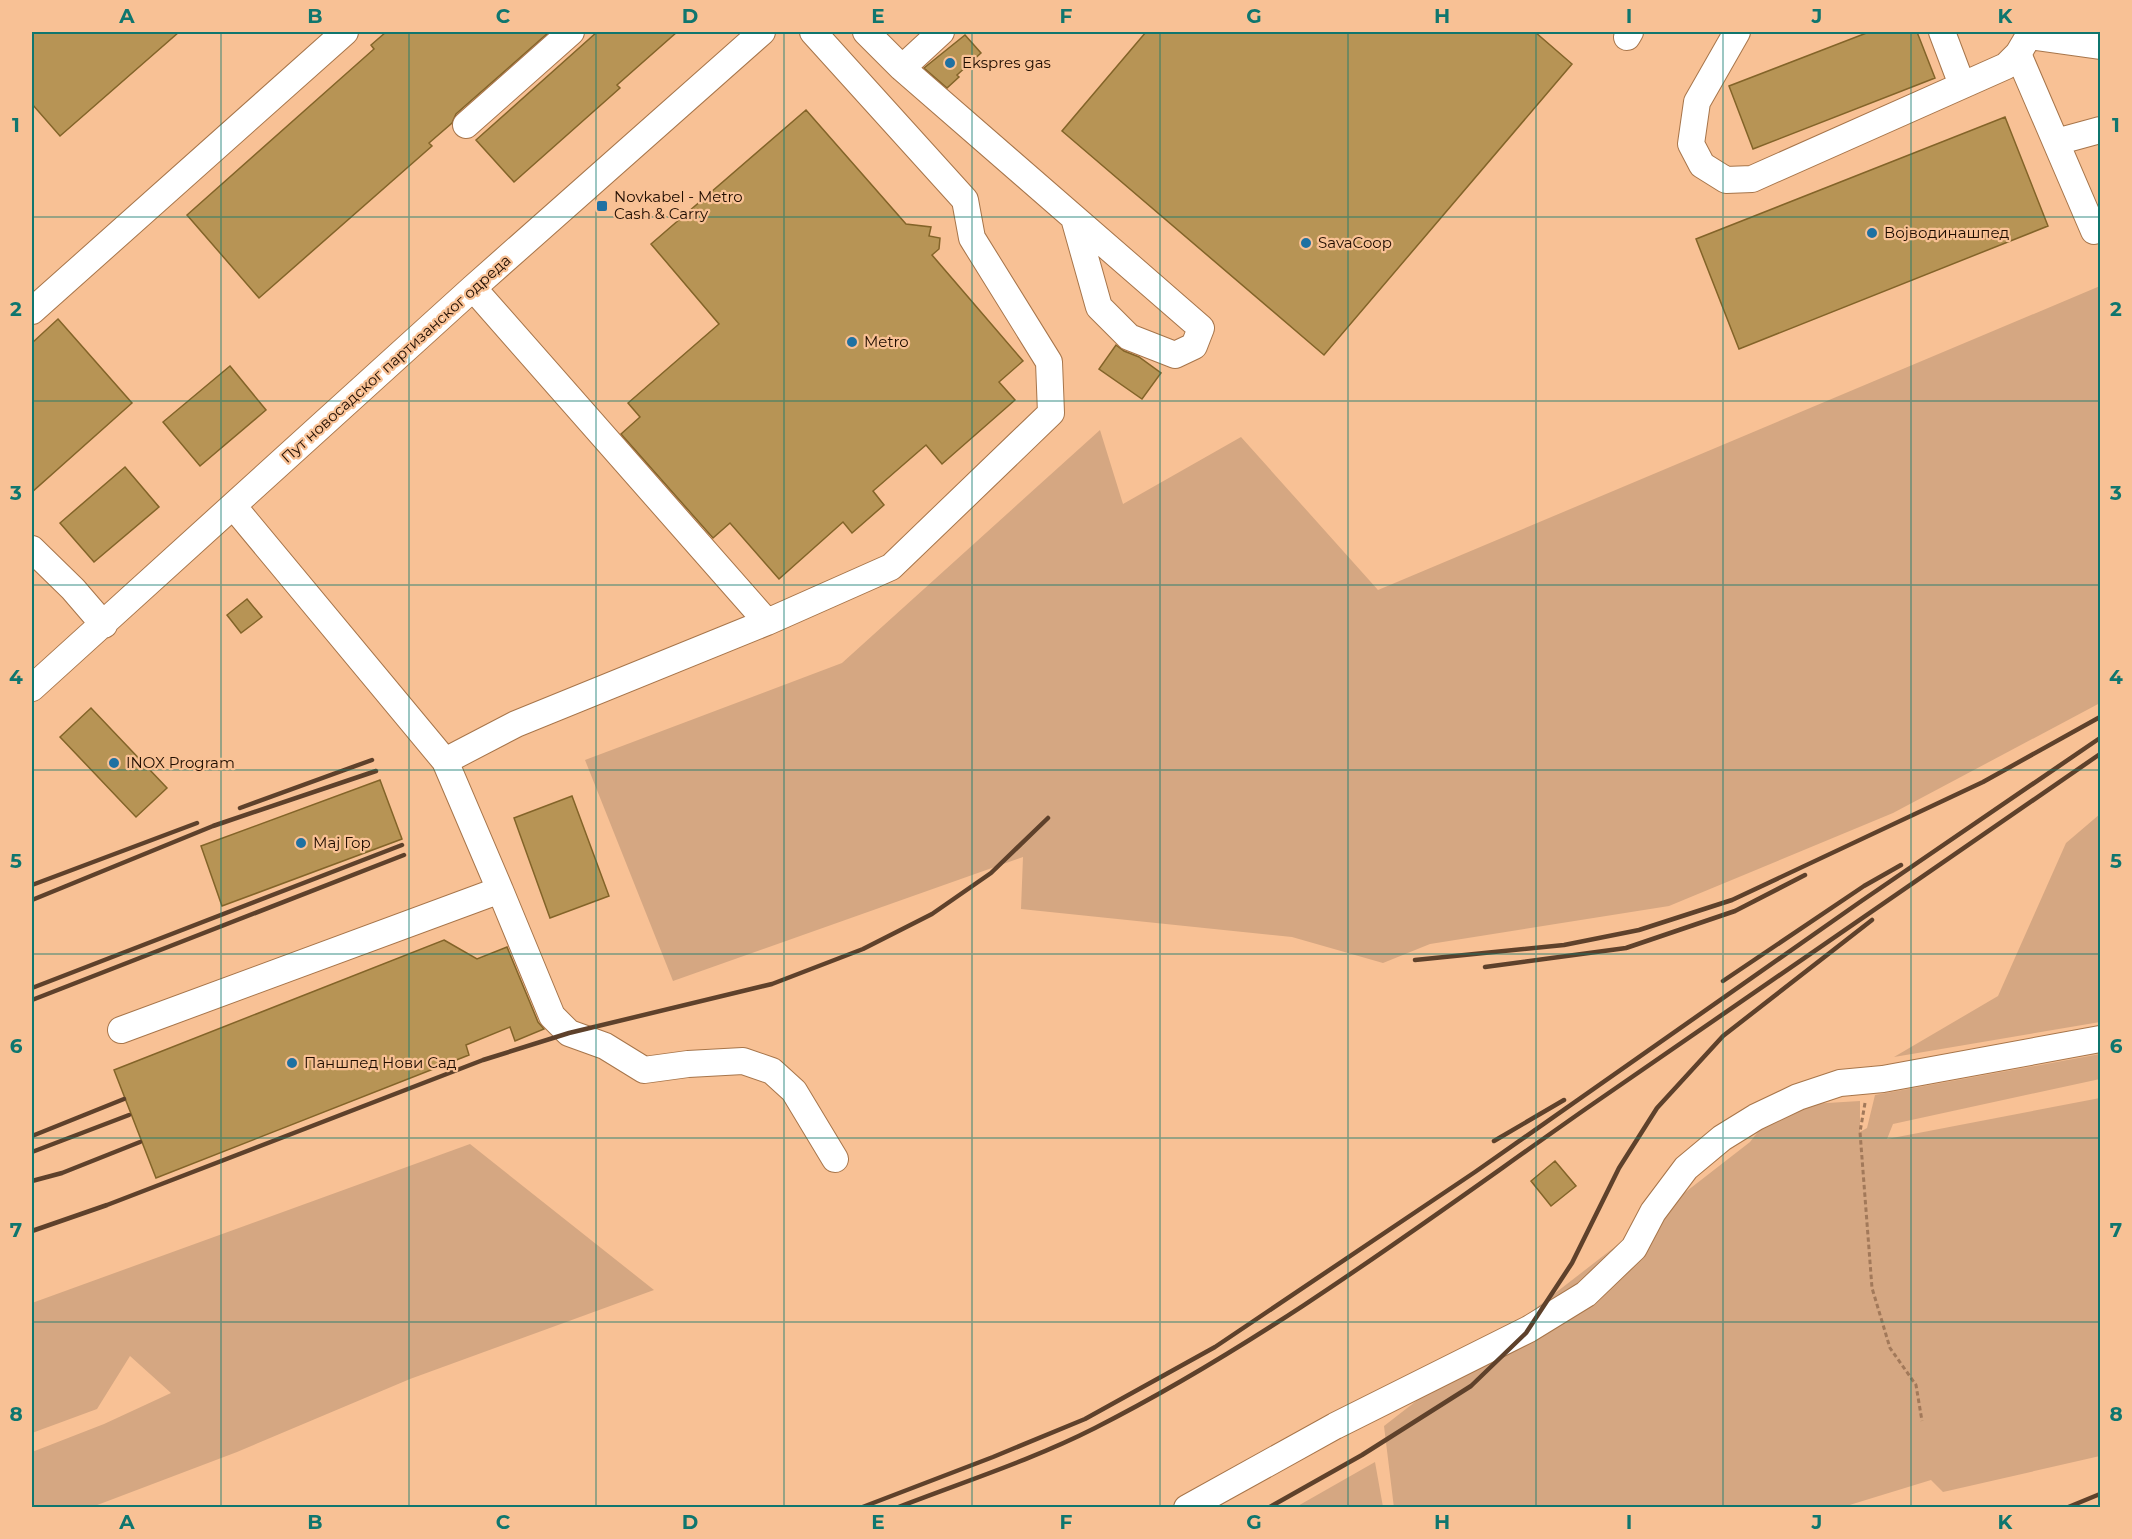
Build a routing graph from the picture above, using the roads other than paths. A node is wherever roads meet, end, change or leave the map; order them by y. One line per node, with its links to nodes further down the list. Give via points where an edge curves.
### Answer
1 (345, 32): 19 (street)
2 (571, 32): 13 (street)
3 (762, 32): 18 (street, Пут новосадског партизанског одреда)
4 (813, 32): 22 (street, via 965,200 972,238 1049,362 1051,413 891,567)
5 (866, 32): 11 (street)
6 (941, 32): 11 (street)
7 (1737, 32): 12 (street, via 1697,102 1691,144 1702,165 1726,180 1752,179)
8 (1942, 32): 12 (street)
9 (2026, 40): 10 (street); 12 (street, via 2006,66); 15 (street)
10 (2100, 46)
11 (902, 68): 16 (street)
12 (1962, 85)
13 (466, 124)
14 (2100, 130): 15 (street)
15 (2056, 142): 17 (street, via 2094,231)
16 (1074, 218): 16 (street, via 1201,328 1194,346 1175,355 1130,337 1099,307)
17 (2100, 229)
18 (473, 288): 20 (street, Пут новосадског партизанског одреда); 22 (street)
19 (32, 311)
20 (234, 507): 23 (street, Пут новосадског партизанског одреда); 25 (street)
21 (32, 549): 23 (street)
22 (767, 622): 25 (street, via 516,724)
23 (104, 625): 24 (street, Пут новосадског партизанског одреда)
24 (32, 688)
25 (445, 761): 26 (street)
26 (500, 890): 27 (street); 29 (street, via 552,1016 569,1033 605,1046 644,1070 743,1061 772,1071 794,1091)
27 (121, 1030)
28 (2100, 1039): 30 (street, via 1840,1083 1756,1117 1722,1138 1686,1168 1653,1212 1634,1248 1586,1294 1529,1329 1335,1426)
29 (835, 1159)
30 (1187, 1508)

